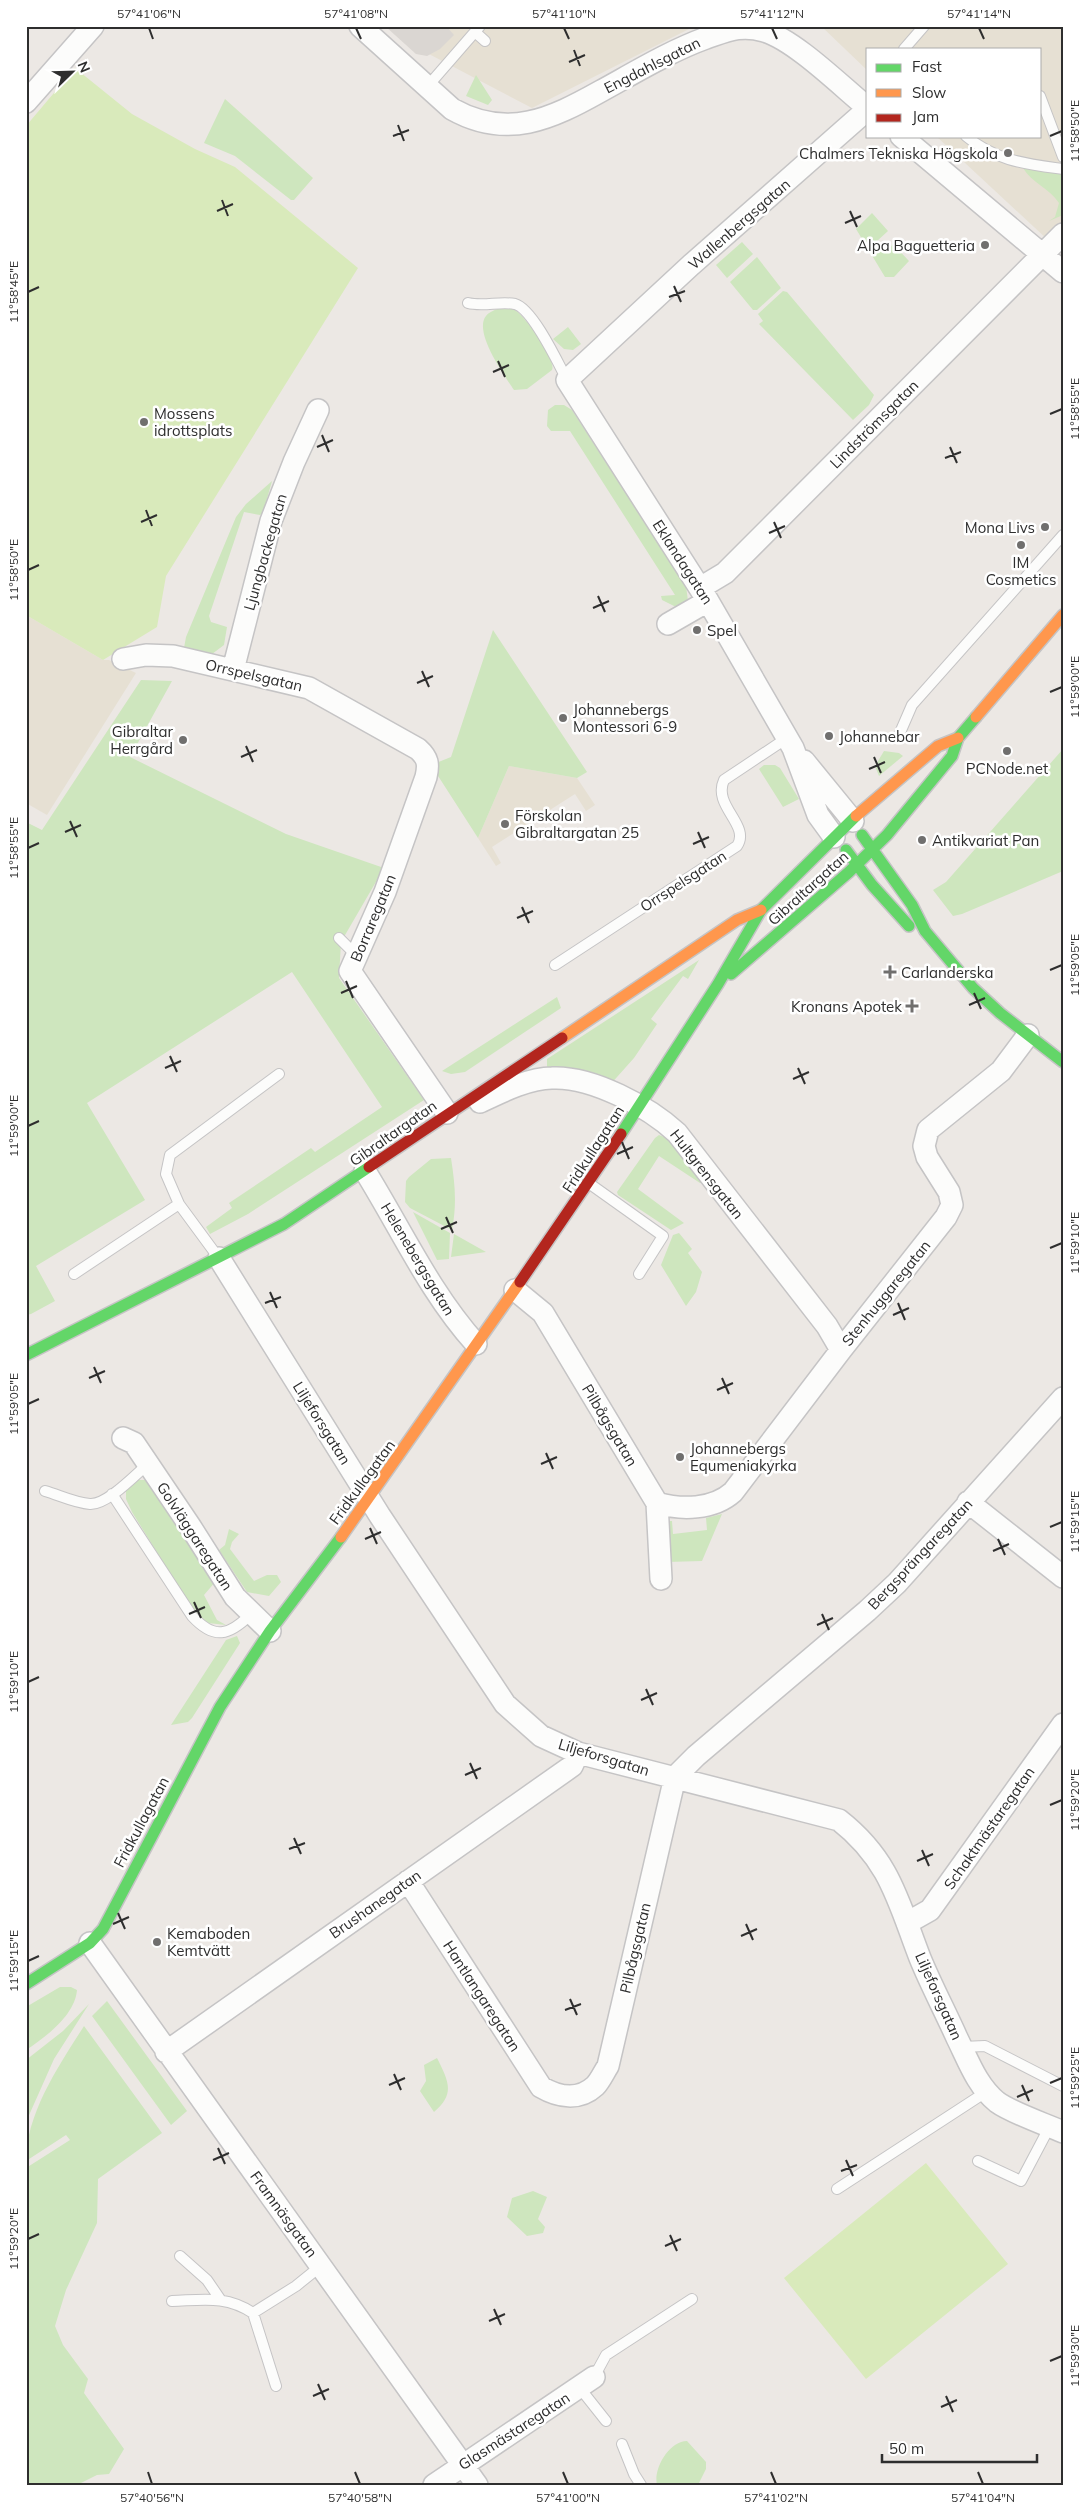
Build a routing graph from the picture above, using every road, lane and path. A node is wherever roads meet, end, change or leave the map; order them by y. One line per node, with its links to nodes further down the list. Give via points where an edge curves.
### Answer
1 (93, 26): 10 (street)
2 (360, 26): 8 (street, Engdahlsgatan)
3 (924, 26): 7 (lane)
4 (738, 27): 8 (street, Engdahlsgatan, via 695,42 576,106 536,122 516,126 465,116); 11 (street, Engdahlsgatan, via 765,31 796,49)
5 (477, 29): 6 (lane); 8 (lane)
6 (485, 41)
7 (905, 48)
8 (427, 87)
9 (1042, 101): 15 (lane)
10 (26, 102)
11 (866, 106)
12 (866, 110): 21 (street, Wallenbergsgatan)
13 (903, 138): 18 (street)
14 (968, 138): 16 (lane, via 997,157)
15 (1063, 157)
16 (1063, 169)
17 (1063, 234): 18 (street, Lindströmsgatan)
18 (1041, 254): 19 (street); 24 (street, Lindströmsgatan)
19 (1063, 272)
20 (468, 304): 21 (lane, via 514,304 520,307 545,338)
21 (567, 380): 24 (street, Eklandagatan)
22 (318, 410): 28 (street, Ljungbackegatan, via 271,521)
23 (1063, 535): 29 (lane, via 912,705)
24 (704, 595): 26 (street, Lindströmsgatan); 31 (street, Eklandagatan)
25 (1063, 615): 30 (street, Gibraltargatan)
26 (668, 624)
27 (123, 659): 28 (street, Orrspelsgatan, via 146,655 173,656)
28 (233, 670): 32 (street, Orrspelsgatan, via 309,688)
29 (899, 735)
30 (958, 738): 33 (street, Gibraltargatan, via 938,746 867,805); 35 (street, Gibraltargatan, via 952,756)
31 (790, 743): 33 (street, Eklandagatan); 34 (street, Eklandagatan, via 818,815); 41 (lane, Orrspelsgatan, via 724,780 719,789 722,802 740,832 737,846)
32 (427, 757): 40 (street, Borraregatan, via 426,777 397,860)
33 (853, 821): 34 (street, Gibraltargatan); 35 (street, Eklandagatan)
34 (834, 837): 36 (street, Eklandagatan); 37 (street, Gibraltargatan)
35 (872, 850): 36 (street, Gibraltargatan); 38 (street, Eklandagatan, via 912,905)
36 (858, 864): 38 (street, Eklandagatan, via 908,926); 42 (street, Gibraltargatan, via 764,948)
37 (761, 910): 42 (street, Gibraltargatan); 47 (street, Gibraltargatan, via 737,920)
38 (925, 931): 43 (street, Eklandagatan, via 973,988)
39 (339, 938): 40 (lane)
40 (357, 956): 47 (street, Borraregatan, via 350,971)
41 (555, 965)
42 (718, 984): 46 (street, Fridkullagatan)
43 (1028, 1035): 44 (street, Eklandagatan); 56 (street, Stenhuggaregatan, via 1001,1071 928,1130 924,1146 927,1157 949,1192 952,1205 946,1217)
44 (1063, 1062)
45 (279, 1074): 50 (lane, via 170,1155 166,1174)
46 (640, 1105): 47 (street, Hultgrensgatan, via 600,1088 553,1077 534,1080 482,1101 456,1116); 49 (street, Fridkullagatan); 56 (street, Hultgrensgatan, via 677,1133 827,1326)
47 (443, 1116): 48 (street, Gibraltargatan)
48 (365, 1171): 51 (street, Gibraltargatan, via 284,1224); 55 (street, Helenebergsgatan, via 398,1231 455,1320)
49 (589, 1183): 53 (lane, via 663,1236); 54 (street, Fridkullagatan)
50 (179, 1204): 51 (lane); 52 (lane)
51 (219, 1258): 57 (street, Gibraltargatan); 63 (street, Liljeforsgatan)
52 (74, 1274)
53 (639, 1274)
54 (515, 1290): 55 (street, Fridkullagatan); 65 (street, Pilbågsgatan, via 543,1313)
55 (476, 1344): 63 (street, Fridkullagatan)
56 (841, 1350): 65 (street, Stenhuggaregatan, via 724,1500 675,1508)
57 (26, 1355)
58 (1063, 1398): 64 (street, Bergsprängaregatan)
59 (123, 1438): 60 (street, Golvläggaregatan, via 134,1443)
60 (148, 1464): 62 (lane); 68 (street, Golvläggaregatan, via 235,1598)
61 (45, 1491): 62 (lane, via 92,1504 102,1502)
62 (112, 1494): 68 (lane, via 199,1624 215,1633 225,1633 237,1628)
63 (370, 1499): 69 (street, Fridkullagatan); 71 (street, Liljeforsgatan, via 505,1704 541,1736)
64 (968, 1502): 66 (street); 72 (street, Bergsprängaregatan, via 896,1583)
65 (657, 1503): 67 (street, Pilbågsgatan)
66 (1063, 1577)
67 (661, 1579)
68 (251, 1614): 69 (street, Golvläggaregatan)
69 (270, 1631): 75 (street, Fridkullagatan, via 220,1707 103,1928)
70 (1063, 1724): 74 (street, Schaktmästaregatan, via 930,1910)
71 (578, 1753): 72 (street, Liljeforsgatan); 73 (street, Brushanegatan, via 572,1766)
72 (675, 1777): 74 (street, Liljeforsgatan, via 839,1820 858,1835 884,1867); 81 (street, Pilbågsgatan, via 608,2066 595,2086)
73 (408, 1881): 78 (street, Brushanegatan); 81 (street, Hantlangaregatan, via 541,2087)
74 (907, 1923): 77 (street, Liljeforsgatan)
75 (90, 1943): 76 (street, Fridkullagatan); 78 (street, Framnäsgatan)
76 (26, 1984)
77 (962, 2047): 79 (lane, via 985,2046); 80 (street, Liljeforsgatan)
78 (166, 2052): 86 (street, Framnäsgatan)
79 (1063, 2086)
80 (986, 2092): 82 (street, Liljeforsgatan, via 998,2103); 84 (lane)
81 (567, 2097)
82 (1056, 2129): 83 (lane, via 1021,2181)
83 (978, 2161)
84 (837, 2189)
85 (180, 2256): 87 (lane, via 207,2280)
86 (322, 2265): 90 (lane); 95 (street, Framnäsgatan)
87 (220, 2299): 89 (lane); 90 (lane, via 240,2304)
88 (692, 2299): 91 (lane, via 606,2355)
89 (172, 2301)
90 (253, 2313): 92 (lane)
91 (586, 2382): 93 (lane); 95 (street, Glasmästaregatan)
92 (276, 2386)
93 (606, 2421)
94 (622, 2444): 98 (lane)
95 (463, 2464): 96 (street, Glasmästaregatan); 97 (street, Framnäsgatan)
96 (434, 2485)
97 (477, 2485)
98 (641, 2485)

